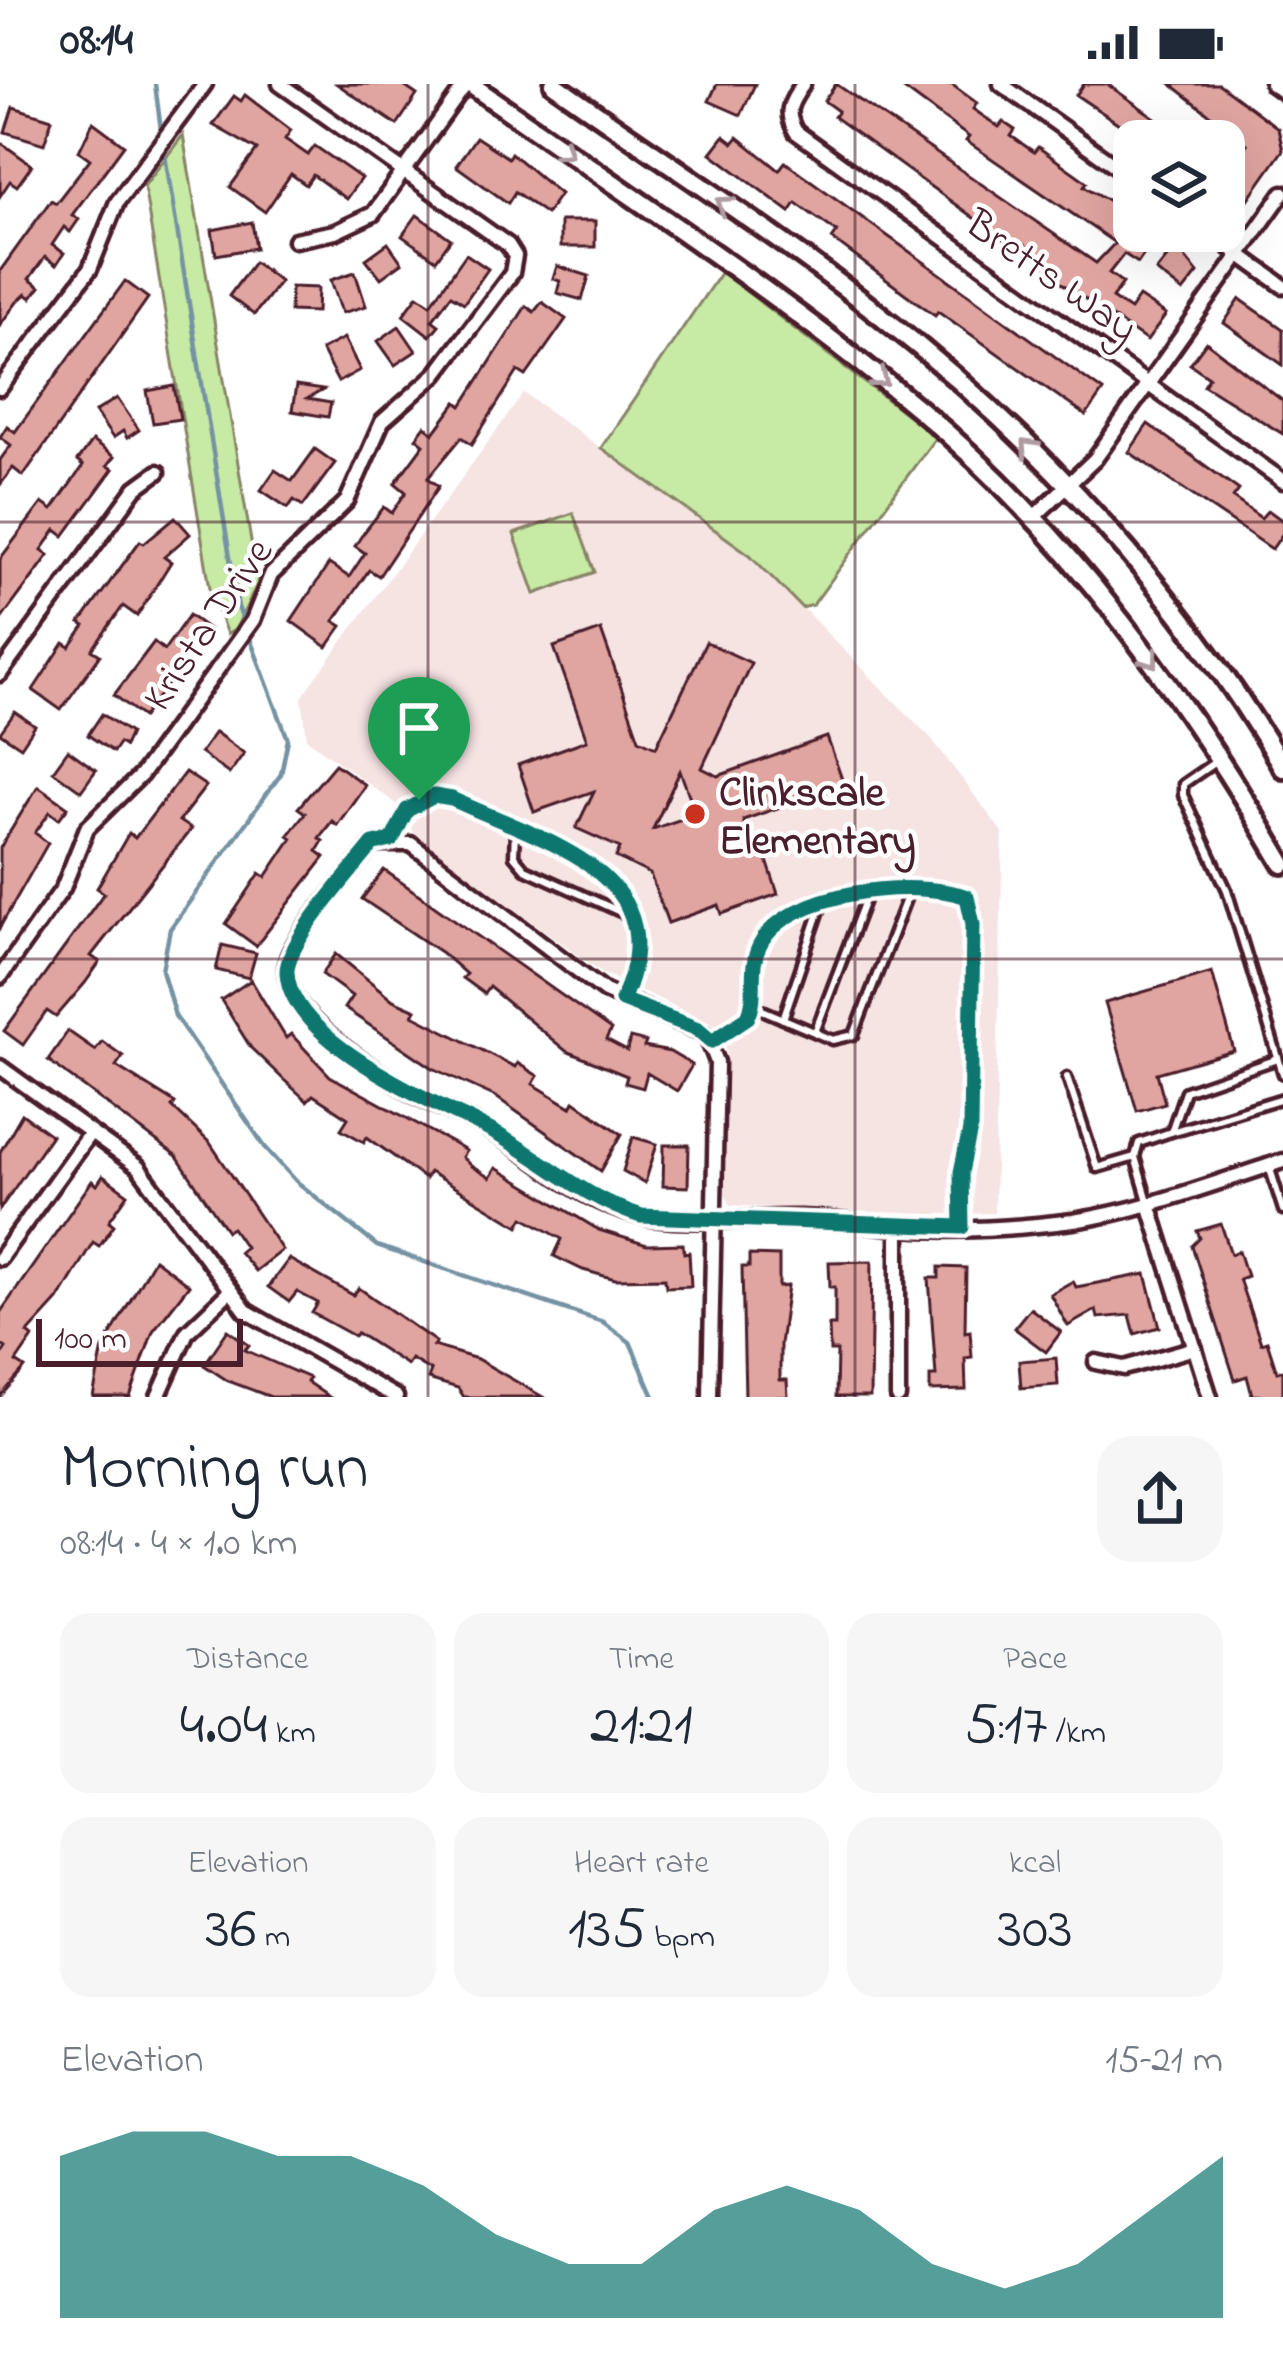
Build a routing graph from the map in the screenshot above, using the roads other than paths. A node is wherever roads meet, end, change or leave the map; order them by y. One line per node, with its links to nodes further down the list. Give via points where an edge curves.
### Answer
1 (205, 84): 17 (street, via 117,202 90,269)
2 (280, 84): 10 (street)
3 (468, 84): 10 (street); 21 (main road, one-way to 21, via 922,411)
4 (554, 84): 20 (main road, one-way to 4, via 879,314)
5 (803, 84): 16 (street, Bretts Way, via 789,105 796,132)
6 (1001, 84): 9 (street)
7 (1272, 84): 8 (street)
8 (1283, 92)
9 (1113, 164)
10 (407, 172): 12 (street, via 373,214); 32 (street, Krista Drive, via 508,245 512,273 459,346 382,422 347,502 271,574 253,620 141,775 87,828 63,888)
11 (1283, 193): 14 (street)
12 (295, 240)
13 (1236, 252): 14 (street)
14 (1240, 255): 15 (street); 16 (street)
15 (1283, 286)
16 (1148, 383): 19 (street, Bretts Way); 20 (street)
17 (0, 388)
18 (158, 472): 22 (street, via 136,488)
19 (1283, 481)
20 (1069, 489): 21 (street); 24 (main road, via 1165,595)
21 (1033, 518): 23 (main road, one-way to 23, via 1126,626)
22 (0, 674)
23 (1221, 759): 27 (main road); 38 (lane, via 1183,784 1183,795 1227,890)
24 (1283, 768)
25 (515, 829): 26 (lane, via 434,796 407,810); 31 (lane, via 601,871); 31 (lane, via 514,856 525,869)
26 (392, 840): 33 (street, via 411,844); 49 (street, via 373,844 290,953 289,982 320,1030 598,1203 641,1216)
27 (1283, 864)
28 (911, 886): 29 (lane); 36 (lane, via 854,1035 832,1040); 50 (lane, via 954,892 972,909)
29 (868, 890): 30 (lane); 36 (lane)
30 (822, 904): 34 (lane, via 763,938 752,968); 35 (lane)
31 (633, 917): 33 (lane, via 640,953)
32 (0, 977)
33 (622, 1000): 37 (street)
34 (753, 1006): 35 (lane); 37 (lane)
35 (784, 1019): 36 (lane)
36 (815, 1032)
37 (712, 1041): 49 (street)
38 (1278, 1059): 40 (lane); 43 (lane, via 1185,1091)
39 (0, 1067): 44 (street)
40 (1283, 1073)
41 (1067, 1078): 45 (lane, via 1096,1168)
42 (1283, 1098): 43 (lane)
43 (1172, 1132): 45 (lane, via 1138,1143)
44 (90, 1133): 52 (street); 53 (street, via 154,1183)
45 (1135, 1156): 47 (lane)
46 (1276, 1164): 47 (street); 48 (lane)
47 (1149, 1204): 50 (street, via 1069,1221); 54 (street)
48 (1283, 1210)
49 (715, 1217): 51 (street); 58 (street)
50 (962, 1227): 51 (street)
51 (898, 1228): 59 (street)
52 (0, 1258)
53 (229, 1292): 56 (street, via 187,1332); 57 (street, via 272,1330)
54 (1195, 1348): 55 (street, via 1124,1368); 60 (street)
55 (1096, 1362)
56 (158, 1397)
57 (396, 1397)
58 (710, 1397)
59 (898, 1397)
60 (1210, 1397)

